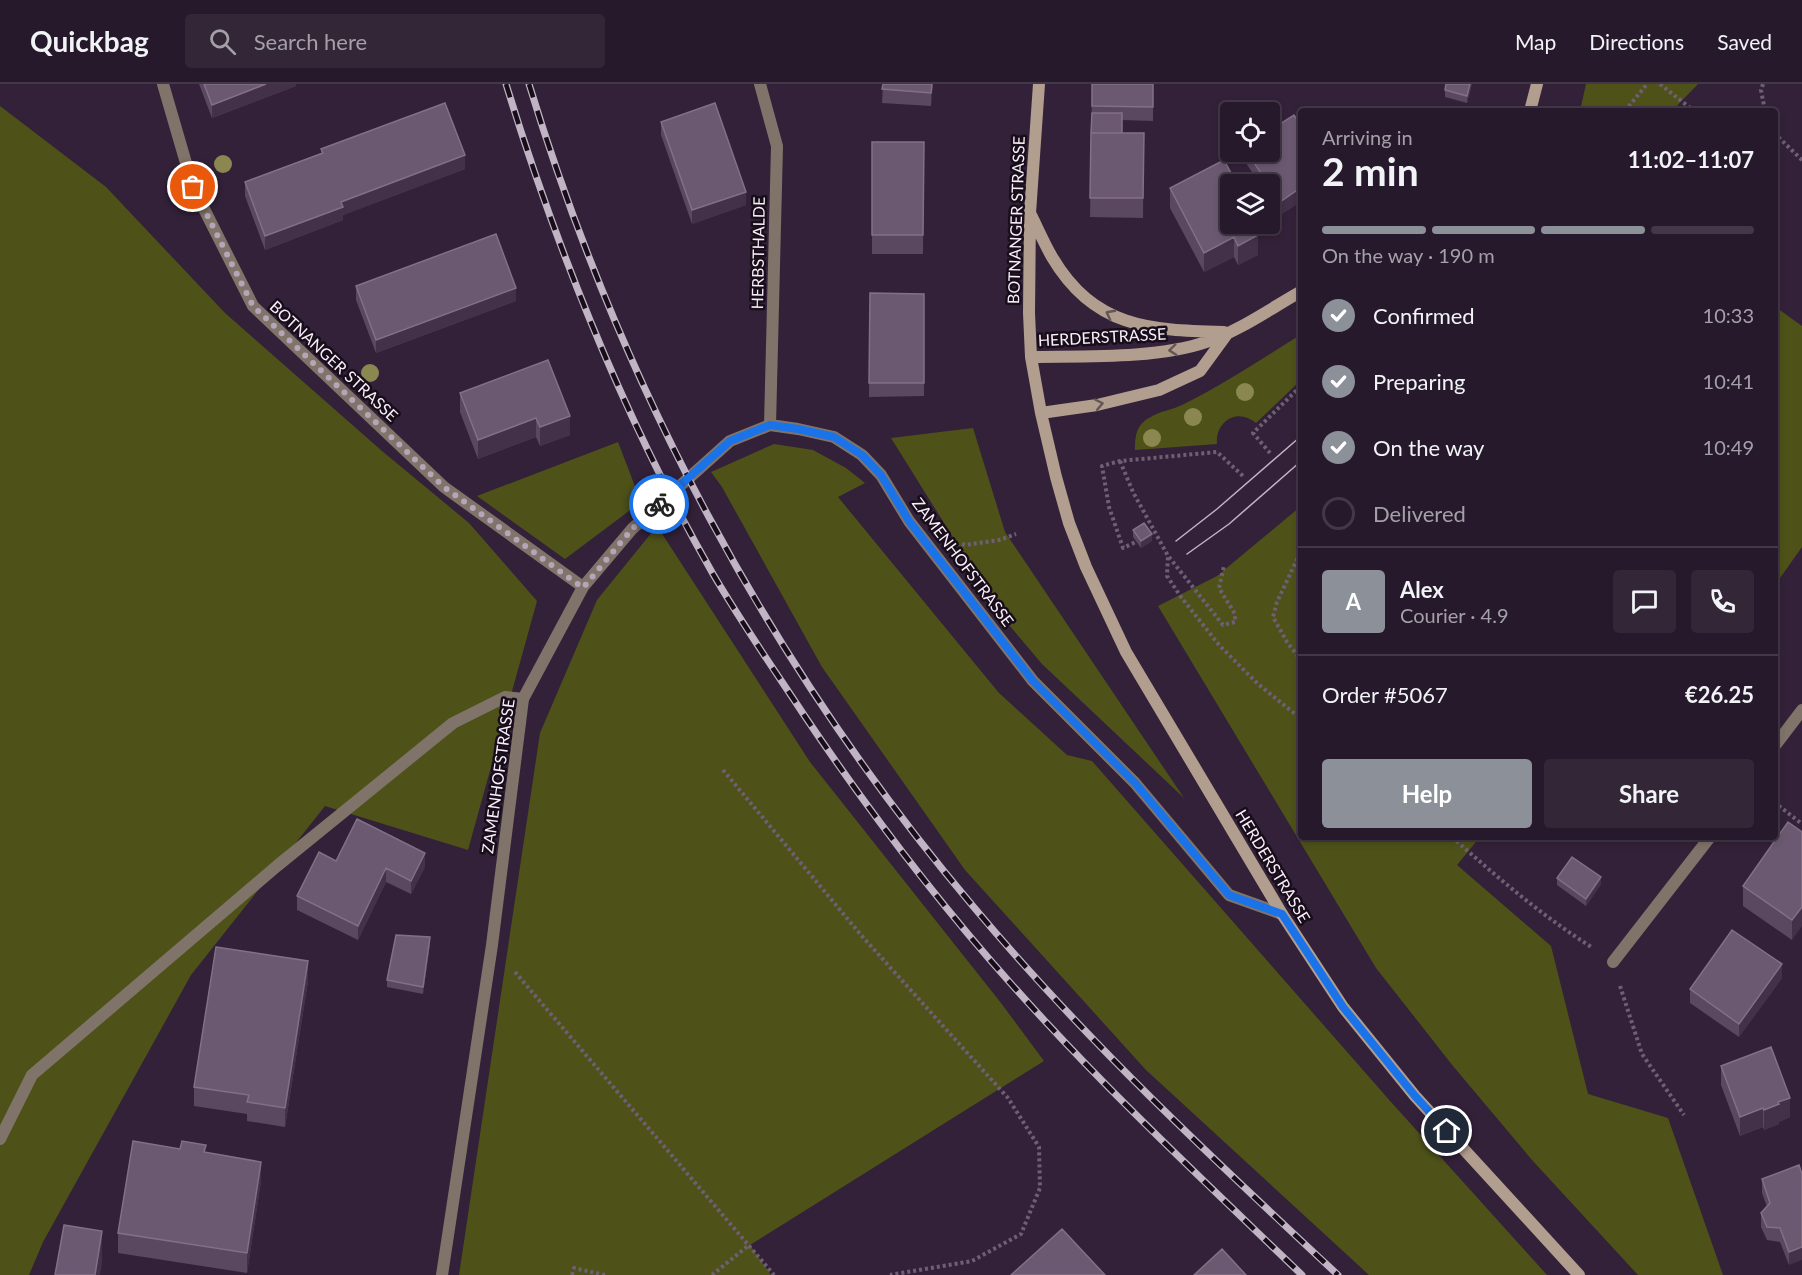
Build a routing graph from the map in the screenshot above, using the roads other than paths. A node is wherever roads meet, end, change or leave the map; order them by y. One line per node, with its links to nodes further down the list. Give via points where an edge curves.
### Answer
1 (163, 84): 12 (street, BOTNANGER STRASSE, via 193,187 253,306 444,487)
2 (760, 84): 11 (street, HERBSTHALDE, via 777,146)
3 (1039, 84): 6 (main road, BOTNANGER STRASSE)
4 (1537, 84): 5 (main road)
5 (1531, 108)
6 (1030, 213): 8 (main road, one-way to 6, via 1178,331 1128,323 1107,314 1081,295 1053,258); 9 (main road, BOTNANGER STRASSE)
7 (1298, 293): 8 (main road, HERDERSTRASSE)
8 (1228, 332): 9 (main road, HERDERSTRASSE, one-way to 9, via 1182,349); 10 (main road, HERDERSTRASSE, one-way to 8, via 1159,390 1200,371)
9 (1031, 357): 10 (main road, HERDERSTRASSE)
10 (1041, 413): 17 (main road, HERDERSTRASSE, via 1069,523 1126,652)
11 (770, 425): 12 (street, ZAMENHOFSTRASSE, via 730,441 632,529); 17 (street, ZAMENHOFSTRASSE, via 834,437 862,455 881,475 909,521 1033,681 1135,783 1229,895)
12 (583, 588): 13 (street, ZAMENHOFSTRASSE)
13 (523, 699): 19 (street, via 505,697 453,723 277,866 32,1075); 20 (street, ZAMENHOFSTRASSE, via 492,945)
14 (1802, 710): 15 (street)
15 (1778, 742)
16 (1708, 840): 18 (street)
17 (1282, 914): 21 (main road, HERDERSTRASSE, via 1343,1007 1415,1096)
18 (1612, 962)
19 (0, 1139)
20 (442, 1275)
21 (1579, 1275)

